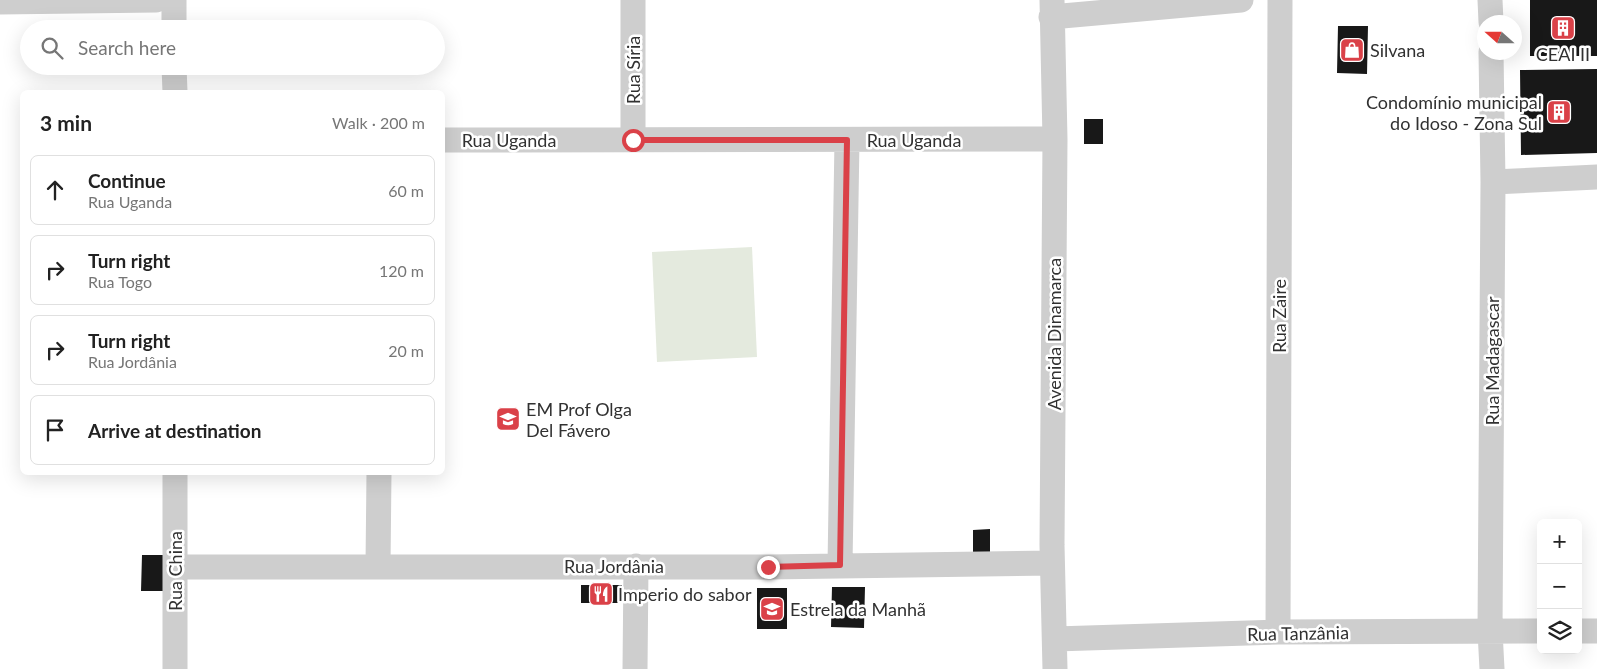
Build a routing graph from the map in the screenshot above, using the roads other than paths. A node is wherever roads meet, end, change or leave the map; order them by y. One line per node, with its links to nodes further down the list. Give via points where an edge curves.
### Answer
1 (156, 0): 7 (street)
2 (174, 0): 10 (street)
3 (633, 0): 16 (street, Rua Síria)
4 (1241, 0): 8 (street)
5 (1280, 0): 29 (street, Rua Zaire)
6 (1490, 0): 9 (street)
7 (0, 2)
8 (1052, 8): 14 (street, Avenida Dinamarca)
9 (1491, 15)
10 (174, 20)
11 (1491, 60): 19 (street, Rua Madagascar)
12 (174, 75): 13 (street)
13 (175, 90)
14 (1055, 139): 17 (street, Rua Uganda); 22 (street, Avenida Dinamarca)
15 (445, 140): 16 (street, Rua Uganda)
16 (633, 140): 17 (street, Rua Uganda)
17 (847, 140): 23 (street)
18 (1597, 177): 19 (street)
19 (1493, 182): 27 (street, Rua Madagascar)
20 (175, 475): 26 (street, Rua China)
21 (379, 475): 24 (street)
22 (1052, 563): 23 (street, Rua Jordânia); 32 (street, Avenida Dinamarca)
23 (840, 565): 25 (street, Rua Jordânia)
24 (378, 566): 25 (street, Rua Jordânia); 26 (street, Rua Jordânia)
25 (636, 566): 34 (street)
26 (175, 567): 33 (street, Rua China)
27 (1490, 631): 28 (street, Rua Tanzânia); 29 (street, Rua Tanzânia); 36 (street, Rua Madagascar)
28 (1537, 631)
29 (1278, 632): 32 (street, Rua Tanzânia)
30 (1582, 632): 31 (street)
31 (1597, 632)
32 (1055, 639): 35 (street, Avenida Dinamarca)
33 (175, 669)
34 (636, 669)
35 (1055, 669)
36 (1492, 669)

